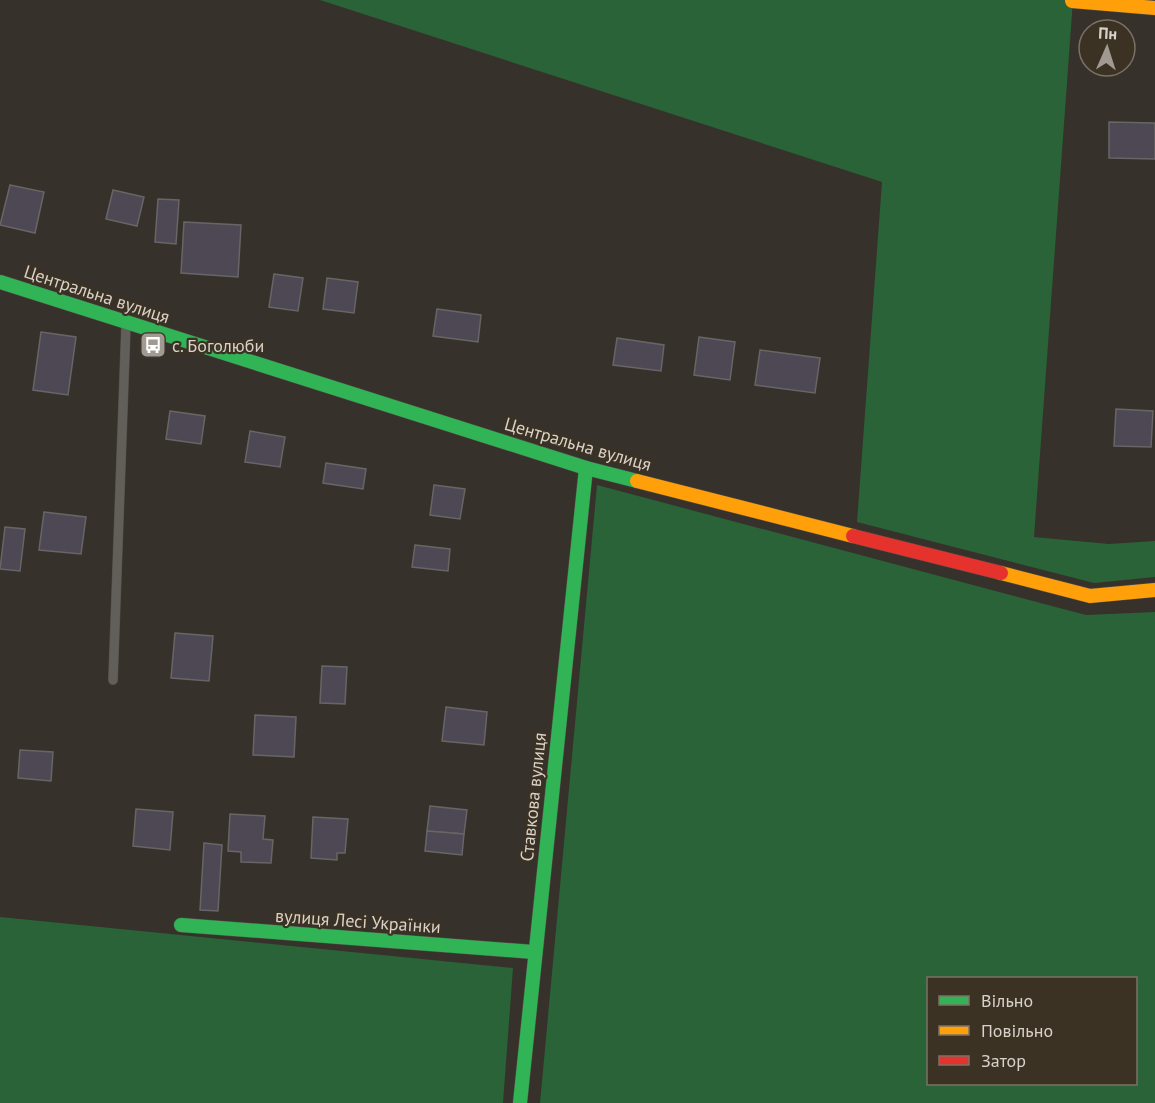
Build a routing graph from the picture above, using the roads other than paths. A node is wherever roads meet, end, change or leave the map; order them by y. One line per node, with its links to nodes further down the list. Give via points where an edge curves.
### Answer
1 (1072, 1): 2 (street)
2 (1155, 8)
3 (0, 282): 4 (street, Центральна вулиця)
4 (126, 322): 5 (street, Центральна вулиця); 7 (lane)
5 (586, 468): 6 (street, Центральна вулиця, via 1090,596); 9 (street, Ставкова вулиця)
6 (1155, 590)
7 (113, 680)
8 (181, 925): 9 (street, вулиця Лесі Українки)
9 (533, 952): 10 (street, Ставкова вулиця)
10 (520, 1103)

